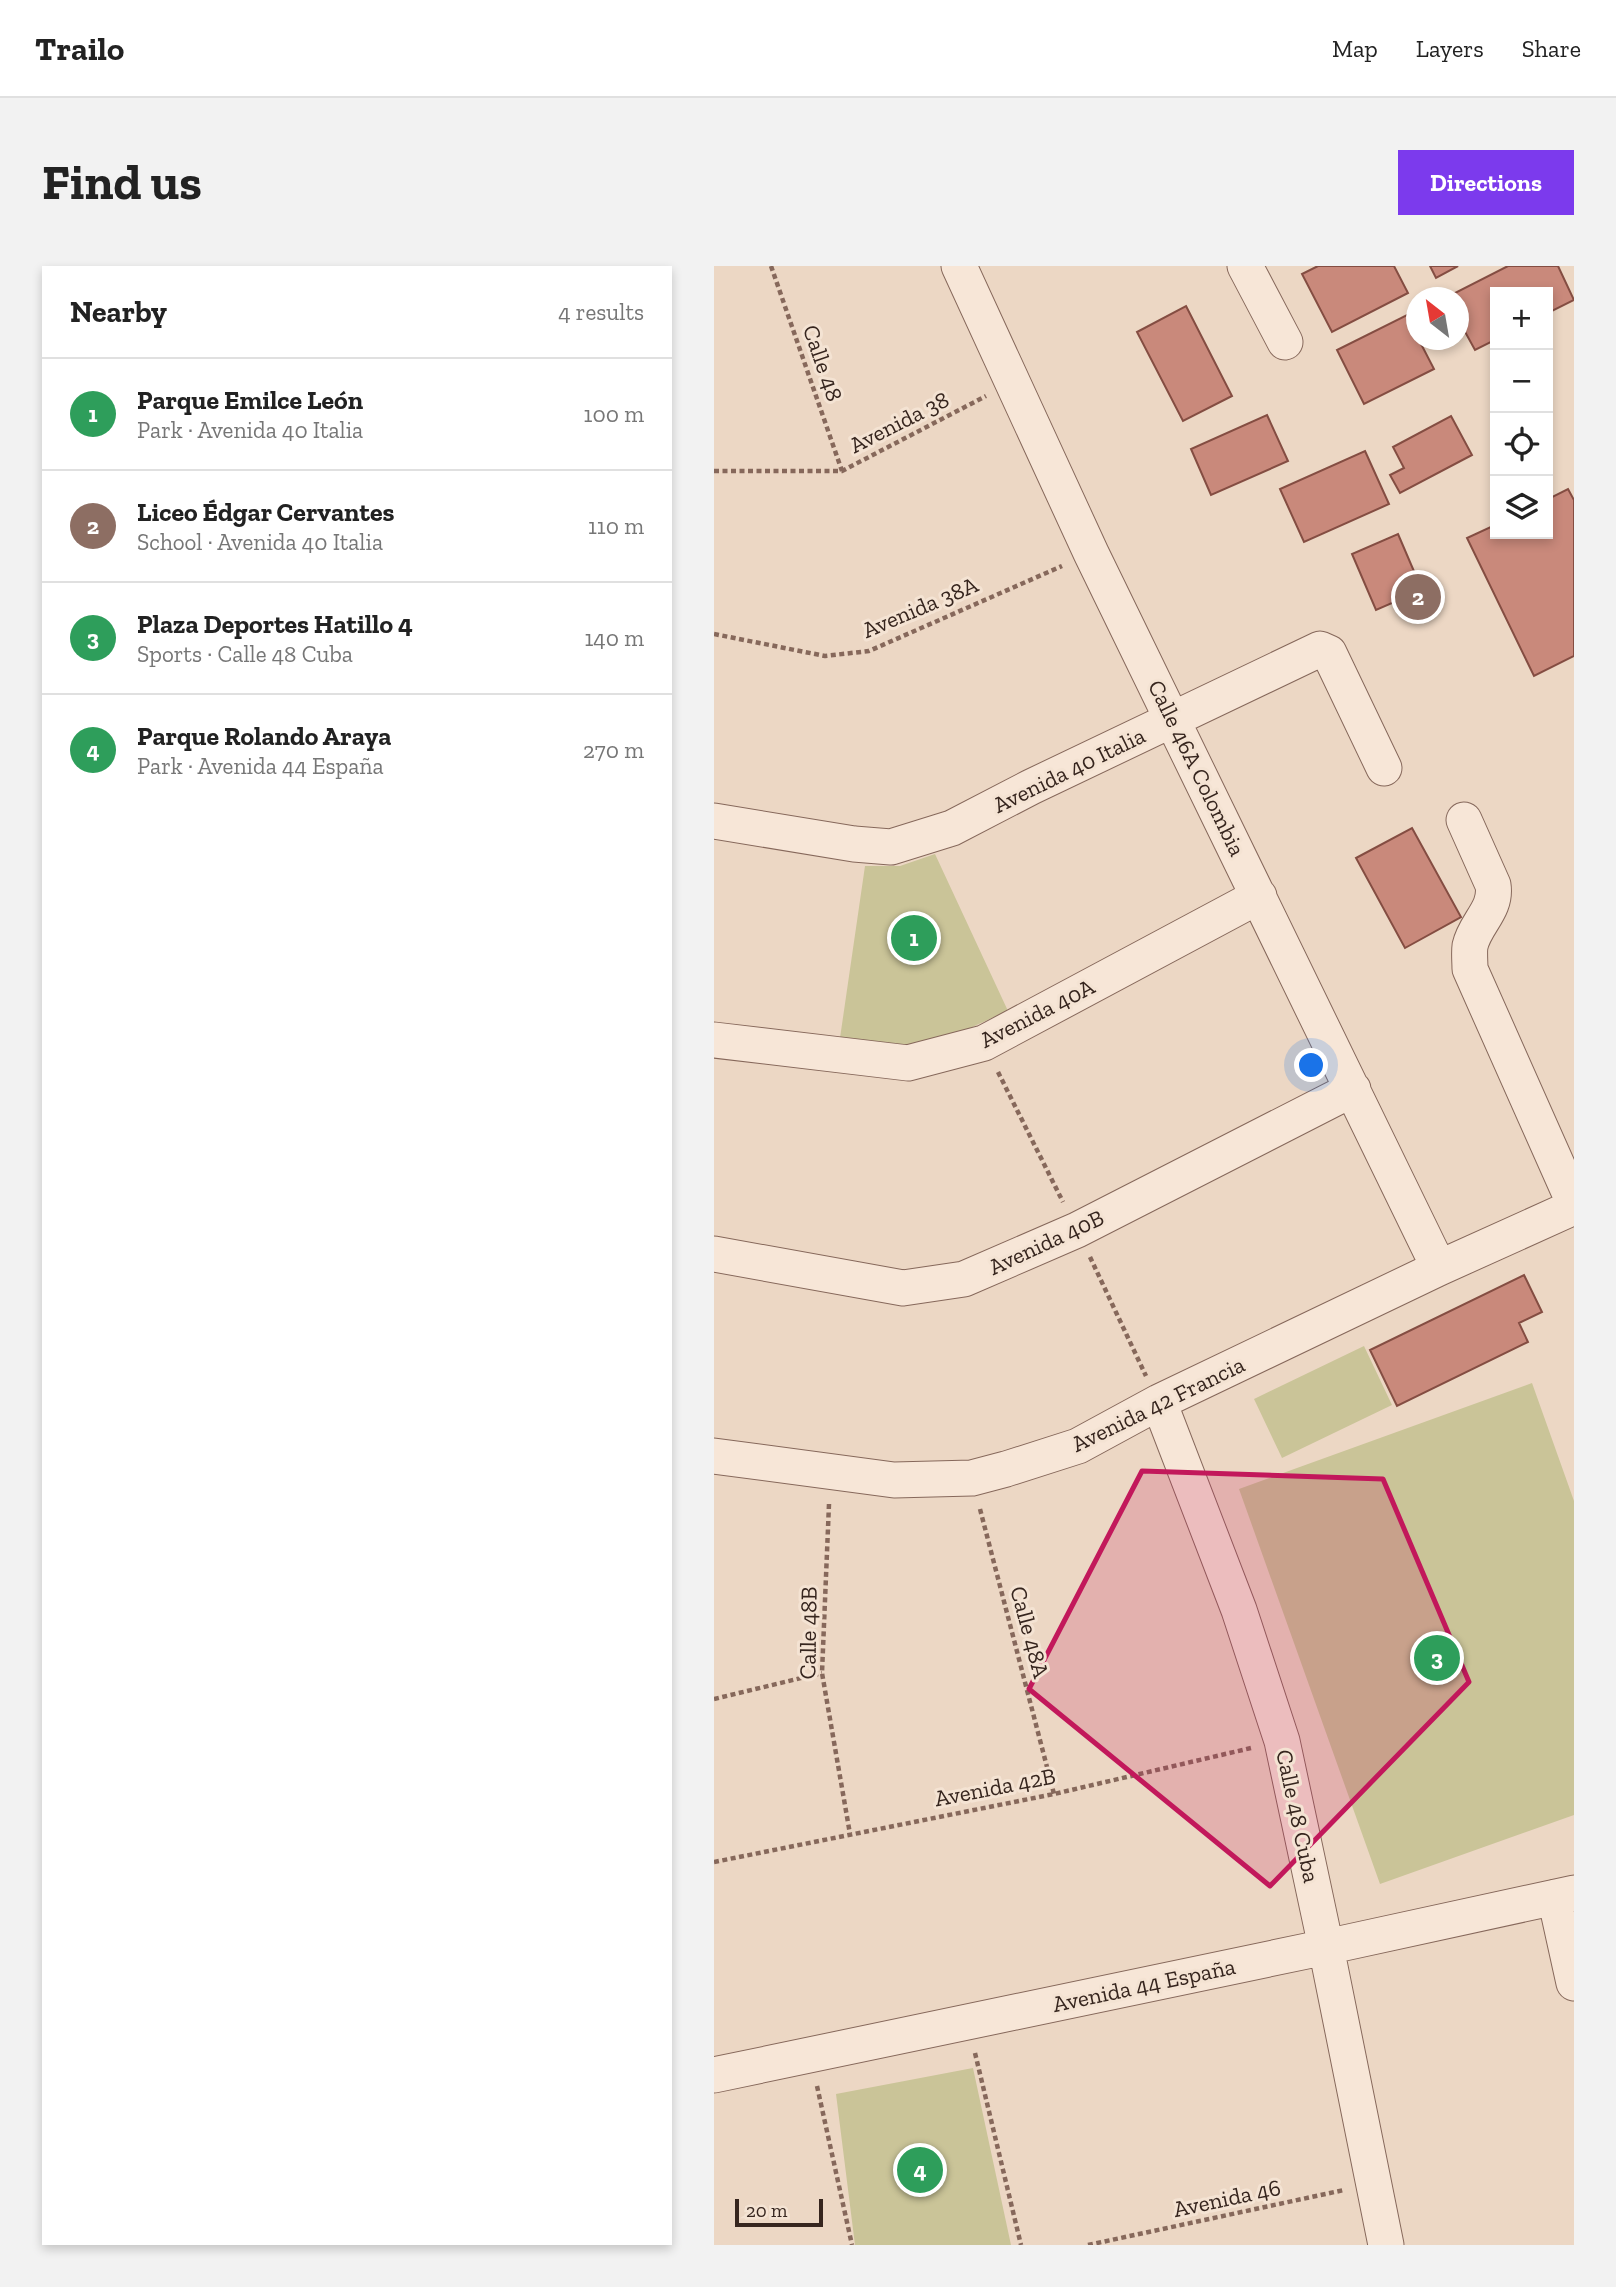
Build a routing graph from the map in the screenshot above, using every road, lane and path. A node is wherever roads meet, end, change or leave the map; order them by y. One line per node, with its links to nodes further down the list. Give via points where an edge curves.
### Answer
1 (771, 266): 7 (path, Calle 48)
2 (959, 266): 5 (street, Calle 46A Colombia)
3 (1245, 266): 4 (street)
4 (1286, 342)
5 (1011, 383): 7 (path, Avenida 38); 8 (street, Calle 46A Colombia)
6 (714, 471): 7 (path, Avenida 38)
7 (842, 471)
8 (1091, 553): 9 (path, Avenida 38A, via 869,650 825,656); 10 (street, Calle 46A Colombia)
9 (714, 634)
10 (1174, 719): 11 (street, Avenida 40 Italia, via 1325,650); 13 (street, Avenida 40 Italia, via 951,828 891,847); 14 (street, Calle 46A Colombia)
11 (1384, 768)
12 (1464, 820): 17 (street, via 1495,895 1470,946 1470,969)
13 (714, 821)
14 (1259, 896): 15 (street, Avenida 40A, via 984,1043 908,1063); 16 (street, Calle 46A Colombia)
15 (714, 1040)
16 (1353, 1089): 18 (street, Avenida 40B, via 1077,1230 964,1279 903,1288); 19 (street, Calle 46A Colombia)
17 (1574, 1205): 19 (street, Avenida 42 Francia)
18 (714, 1254)
19 (1439, 1268): 20 (street, Avenida 42 Francia)
20 (1159, 1402): 23 (street, Avenida 42 Francia, via 1077,1446); 26 (street, Calle 48 Cuba, via 1239,1610)
21 (714, 1456): 22 (street, Avenida 42 Francia)
22 (831, 1471): 23 (street, Avenida 42 Francia, via 894,1480); 24 (path, Calle 48B)
23 (972, 1478): 27 (path, Calle 48A)
24 (822, 1673): 25 (path); 28 (path, Calle 48B)
25 (714, 1699)
26 (1282, 1741): 27 (path, Avenida 42B); 31 (street, Calle 48 Cuba)
27 (1054, 1794): 28 (path, Avenida 42B)
28 (850, 1834): 29 (path, Avenida 42B)
29 (714, 1862)
30 (1564, 1895): 31 (street, Avenida 44 España); 32 (street)
31 (1326, 1947): 33 (street, Avenida 44 España); 36 (street, Calle 48 Cuba)
32 (1574, 1983)
33 (967, 2022): 34 (street, Avenida 44 España); 38 (path)
34 (810, 2054): 35 (street, Avenida 44 España); 37 (path)
35 (714, 2075)
36 (1373, 2184): 39 (path, Avenida 46); 40 (street, Calle 48 Cuba)
37 (852, 2245)
38 (1021, 2245)
39 (1088, 2245)
40 (1386, 2245)

